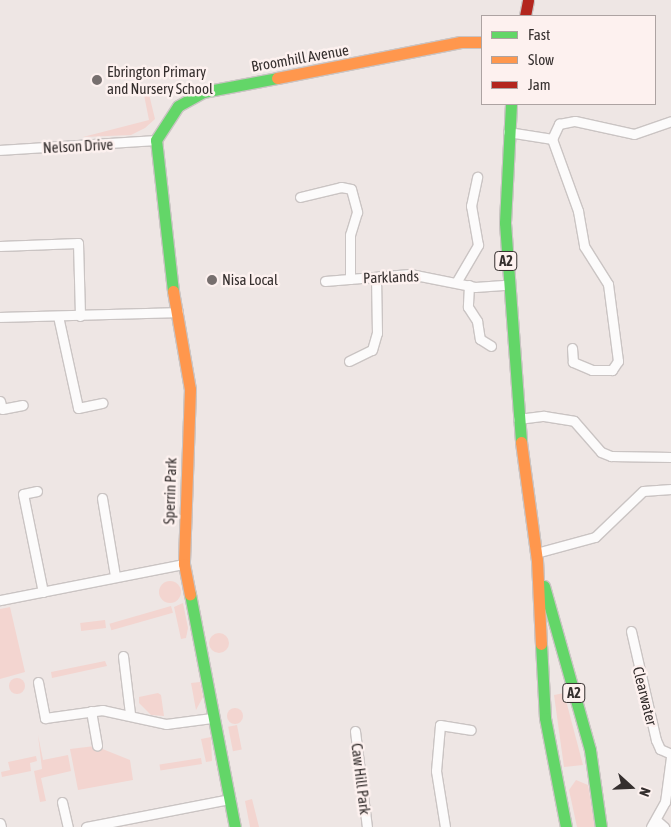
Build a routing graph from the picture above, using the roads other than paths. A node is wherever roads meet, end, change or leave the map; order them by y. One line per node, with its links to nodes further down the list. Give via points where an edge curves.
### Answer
1 (528, 0): 2 (main road)
2 (525, 15)
3 (481, 42): 8 (main road, Broomhill Avenue, via 460,42 203,92 178,106)
4 (511, 105): 6 (main road, A2)
5 (671, 122): 7 (street, via 634,134 575,121 559,124)
6 (508, 132): 7 (street); 18 (main road, A2)
7 (552, 139): 24 (street, via 578,211 584,246 608,284 618,361 612,370 592,370 574,362)
8 (156, 140): 9 (street, Nelson Drive); 19 (main road, Sperrin Park, via 164,236)
9 (0, 150)
10 (477, 177): 16 (street, via 471,206 478,245)
11 (300, 197): 14 (street, via 341,186 351,189 357,212 350,235)
12 (0, 246): 21 (street, via 78,243)
13 (376, 277): 14 (street, Parklands); 16 (street, Parklands, via 410,274); 25 (street, via 377,333 372,350)
14 (350, 279): 15 (street, Parklands)
15 (325, 281)
16 (456, 282): 17 (street, Parklands)
17 (469, 285): 18 (street, Parklands); 23 (street, via 468,307 477,321 480,339)
18 (508, 285): 29 (main road, A2)
19 (178, 312): 21 (street); 35 (main road, Sperrin Park, via 190,409)
20 (58, 316): 21 (street); 22 (street); 27 (street, via 78,408)
21 (80, 316)
22 (0, 317)
23 (491, 346)
24 (572, 348)
25 (349, 360)
26 (0, 401): 28 (street, via 2,409)
27 (102, 403)
28 (23, 405)
29 (518, 419): 30 (street, via 544,416 574,421 601,452 611,456); 34 (main road, A2)
30 (671, 457)
31 (671, 488): 34 (street, via 643,491 595,538)
32 (37, 492): 37 (street, via 23,494)
33 (102, 498): 36 (street)
34 (537, 556): 59 (main road, A2, via 545,718); 60 (main road, A2, via 590,750)
35 (184, 564): 36 (street); 44 (main road, Sperrin Park)
36 (115, 576): 37 (street)
37 (43, 592): 38 (street)
38 (0, 600)
39 (631, 631): 48 (street, Clearwater, via 656,740 660,749)
40 (123, 656): 43 (street)
41 (38, 682): 42 (street, via 45,718)
42 (91, 711): 43 (street); 47 (street)
43 (130, 714): 44 (street, via 166,724)
44 (212, 718): 49 (main road, Sperrin Park)
45 (471, 730): 58 (street, via 440,724 436,771)
46 (355, 731): 57 (street, Caw Hill Park)
47 (97, 745)
48 (671, 755): 52 (street, Clearwater, via 665,802)
49 (230, 799): 55 (street); 56 (main road, Sperrin Park)
50 (62, 802): 54 (street)
51 (0, 822): 53 (street)
52 (654, 823): 61 (street, Clearwater)
53 (1, 827)
54 (68, 827)
55 (86, 827)
56 (235, 827)
57 (367, 827)
58 (445, 827)
59 (566, 827)
60 (602, 827)
61 (664, 827)

